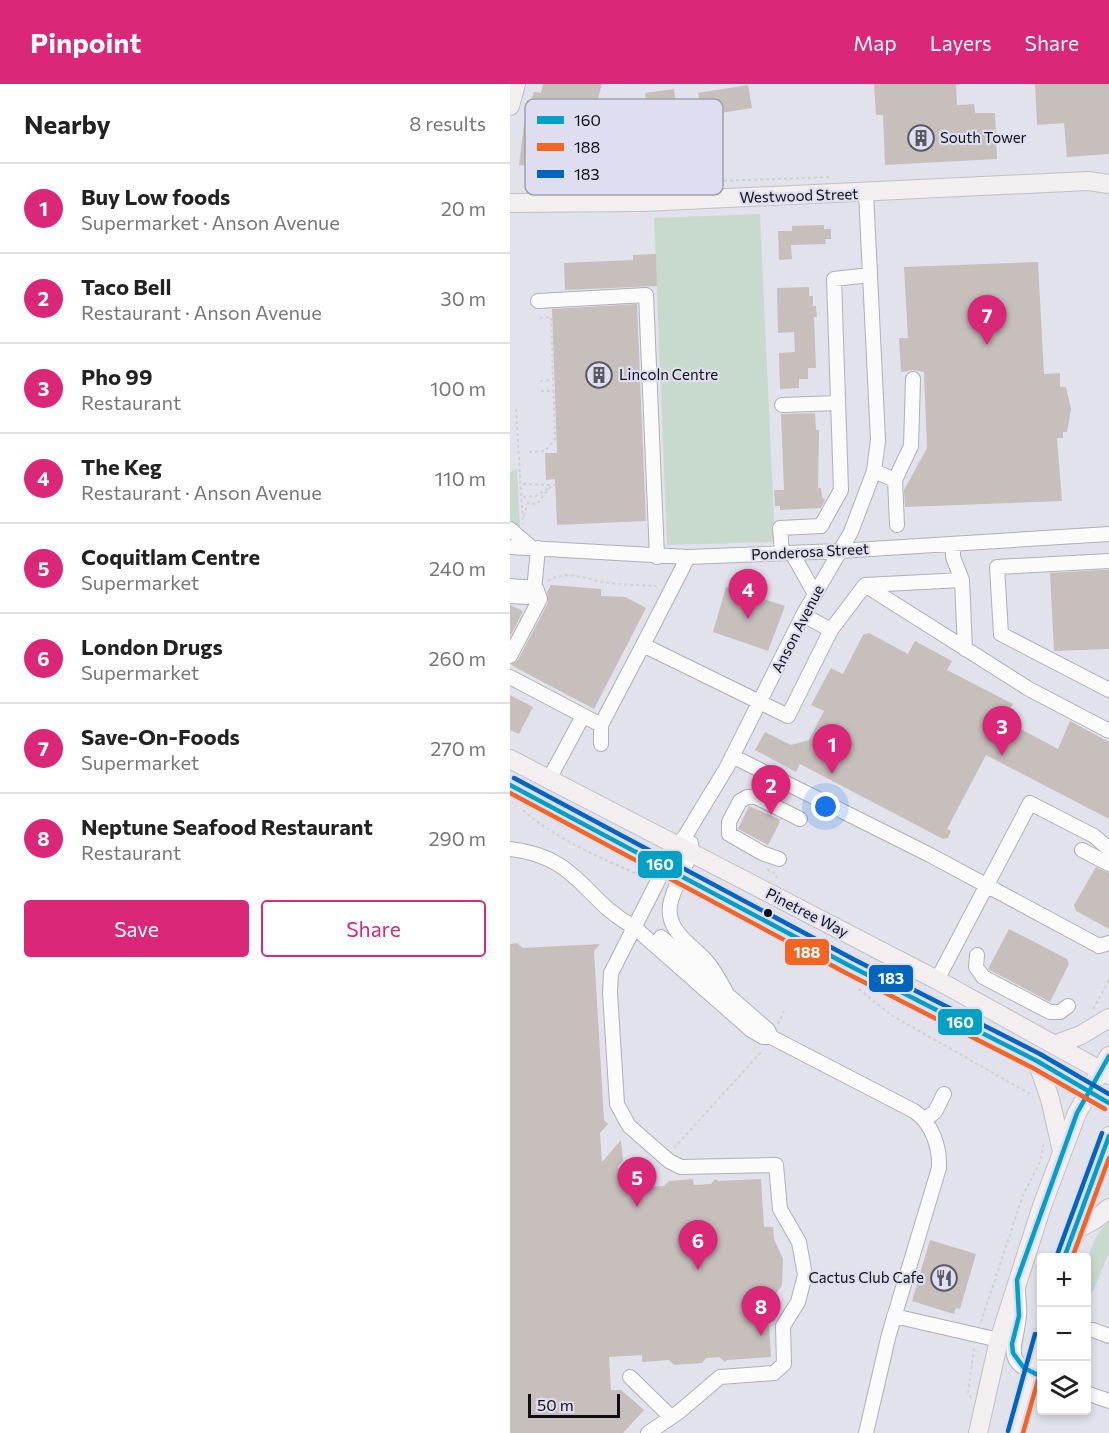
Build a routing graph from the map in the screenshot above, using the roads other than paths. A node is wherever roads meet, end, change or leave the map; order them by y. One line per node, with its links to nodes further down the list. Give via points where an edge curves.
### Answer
1 (516, 84): 2 (main road)
2 (510, 106)
3 (1109, 173): 4 (main road, Westwood Street)
4 (1088, 181): 5 (main road, Westwood Street); 6 (main road, Westwood Street)
5 (1109, 184)
6 (866, 193): 7 (main road, Westwood Street, via 644,202); 8 (street, Anson Avenue)
7 (510, 202)
8 (870, 275): 11 (street, via 834,279); 13 (street, Anson Avenue, via 878,440)
9 (538, 302): 24 (street, via 646,295)
10 (913, 379): 14 (street, via 911,446)
11 (838, 403): 12 (street); 23 (street, via 841,490 821,526 780,528)
12 (782, 405)
13 (874, 471): 14 (street); 22 (street, Anson Avenue, via 851,532)
14 (895, 480): 15 (street)
15 (897, 525)
16 (510, 529): 21 (street)
17 (1109, 534): 18 (street, Ponderosa Street)
18 (996, 541): 19 (street, Ponderosa Street); 27 (street)
19 (952, 544): 22 (street, Ponderosa Street); 28 (street)
20 (510, 546): 21 (street, Ponderosa Street)
21 (535, 548): 24 (street, Ponderosa Street); 31 (street)
22 (839, 551): 23 (street, Ponderosa Street); 32 (street, Anson Avenue)
23 (787, 553): 25 (street, Ponderosa Street); 32 (street)
24 (657, 557): 25 (street, Ponderosa Street)
25 (688, 557): 36 (street)
26 (1109, 561): 27 (street)
27 (997, 567): 40 (street, via 1001,633)
28 (962, 580): 29 (street); 37 (street)
29 (865, 585): 35 (street); 37 (street)
30 (510, 586): 31 (street)
31 (536, 588): 33 (street, via 527,597); 38 (street, via 540,598)
32 (816, 594): 34 (street, Anson Avenue)
33 (510, 596)
34 (804, 615): 35 (street); 41 (street, Anson Avenue)
35 (831, 630): 41 (street, via 788,716)
36 (643, 645): 41 (street); 43 (street)
37 (965, 649): 44 (street, via 1029,689)
38 (510, 656)
39 (510, 677): 42 (street)
40 (1109, 690)
41 (761, 701): 46 (street, Anson Avenue)
42 (583, 716): 43 (street); 48 (street)
43 (601, 725): 45 (street)
44 (1109, 731)
45 (601, 744)
46 (732, 756): 51 (street, Anson Avenue); 58 (street)
47 (510, 759): 48 (main road, Pinetree Way)
48 (549, 779): 51 (main road, Pinetree Way)
49 (510, 785): 57 (main road, Pinetree Way)
50 (800, 819): 55 (street, via 754,796 740,801 729,824 729,834 762,854)
51 (685, 843): 57 (street, Anson Avenue); 62 (main road, Pinetree Way)
52 (510, 849): 59 (street, via 543,856 563,866 618,918)
53 (1109, 849): 58 (street, via 1096,837 1030,803)
54 (1082, 850): 56 (street)
55 (779, 859)
56 (1109, 864)
57 (672, 872): 59 (street); 63 (street, via 672,924 708,963); 68 (main road, Pinetree Way)
58 (987, 885): 60 (street, via 1039,916); 62 (street)
59 (634, 927): 63 (street, via 657,935); 66 (street, via 751,1030); 88 (street, via 609,983 615,1096 625,1120 665,1158 685,1168 776,1165 780,1209 799,1242 805,1271 798,1302 783,1326 783,1368 774,1373 720,1377)
60 (1104, 945)
61 (976, 955): 64 (street, via 976,967 983,977 1051,1012)
62 (937, 980): 67 (main road, Pinetree Way)
63 (726, 992): 66 (street)
64 (1068, 1006)
65 (1101, 1014): 67 (main road, via 1081,1035)
66 (771, 1037): 73 (street, via 914,1111)
67 (1054, 1045): 69 (main road, Pinetree Way)
68 (1037, 1061): 70 (main road, Pinetree Way); 75 (main road)
69 (1106, 1067): 70 (main road)
70 (1089, 1092): 72 (main road, Pinetree Way); 75 (main road)
71 (944, 1094): 73 (street, via 935,1112)
72 (1109, 1103)
73 (924, 1120): 80 (street, via 937,1147 939,1168)
74 (1109, 1136): 77 (main road)
75 (1062, 1151): 79 (main road)
76 (1109, 1208): 77 (main road)
77 (1072, 1232): 78 (main road)
78 (1065, 1253)
79 (1017, 1280): 83 (main road); 84 (street, via 1019,1316 1013,1353 1017,1362)
80 (894, 1316): 83 (street); 90 (street)
81 (1093, 1330): 82 (street)
82 (1109, 1336)
83 (999, 1340): 91 (main road)
84 (1036, 1375): 92 (main road)
85 (630, 1377): 88 (street)
86 (1091, 1395): 87 (street)
87 (1109, 1401)
88 (671, 1417): 89 (street)
89 (648, 1433)
90 (866, 1433)
91 (978, 1433)
92 (1015, 1433)

